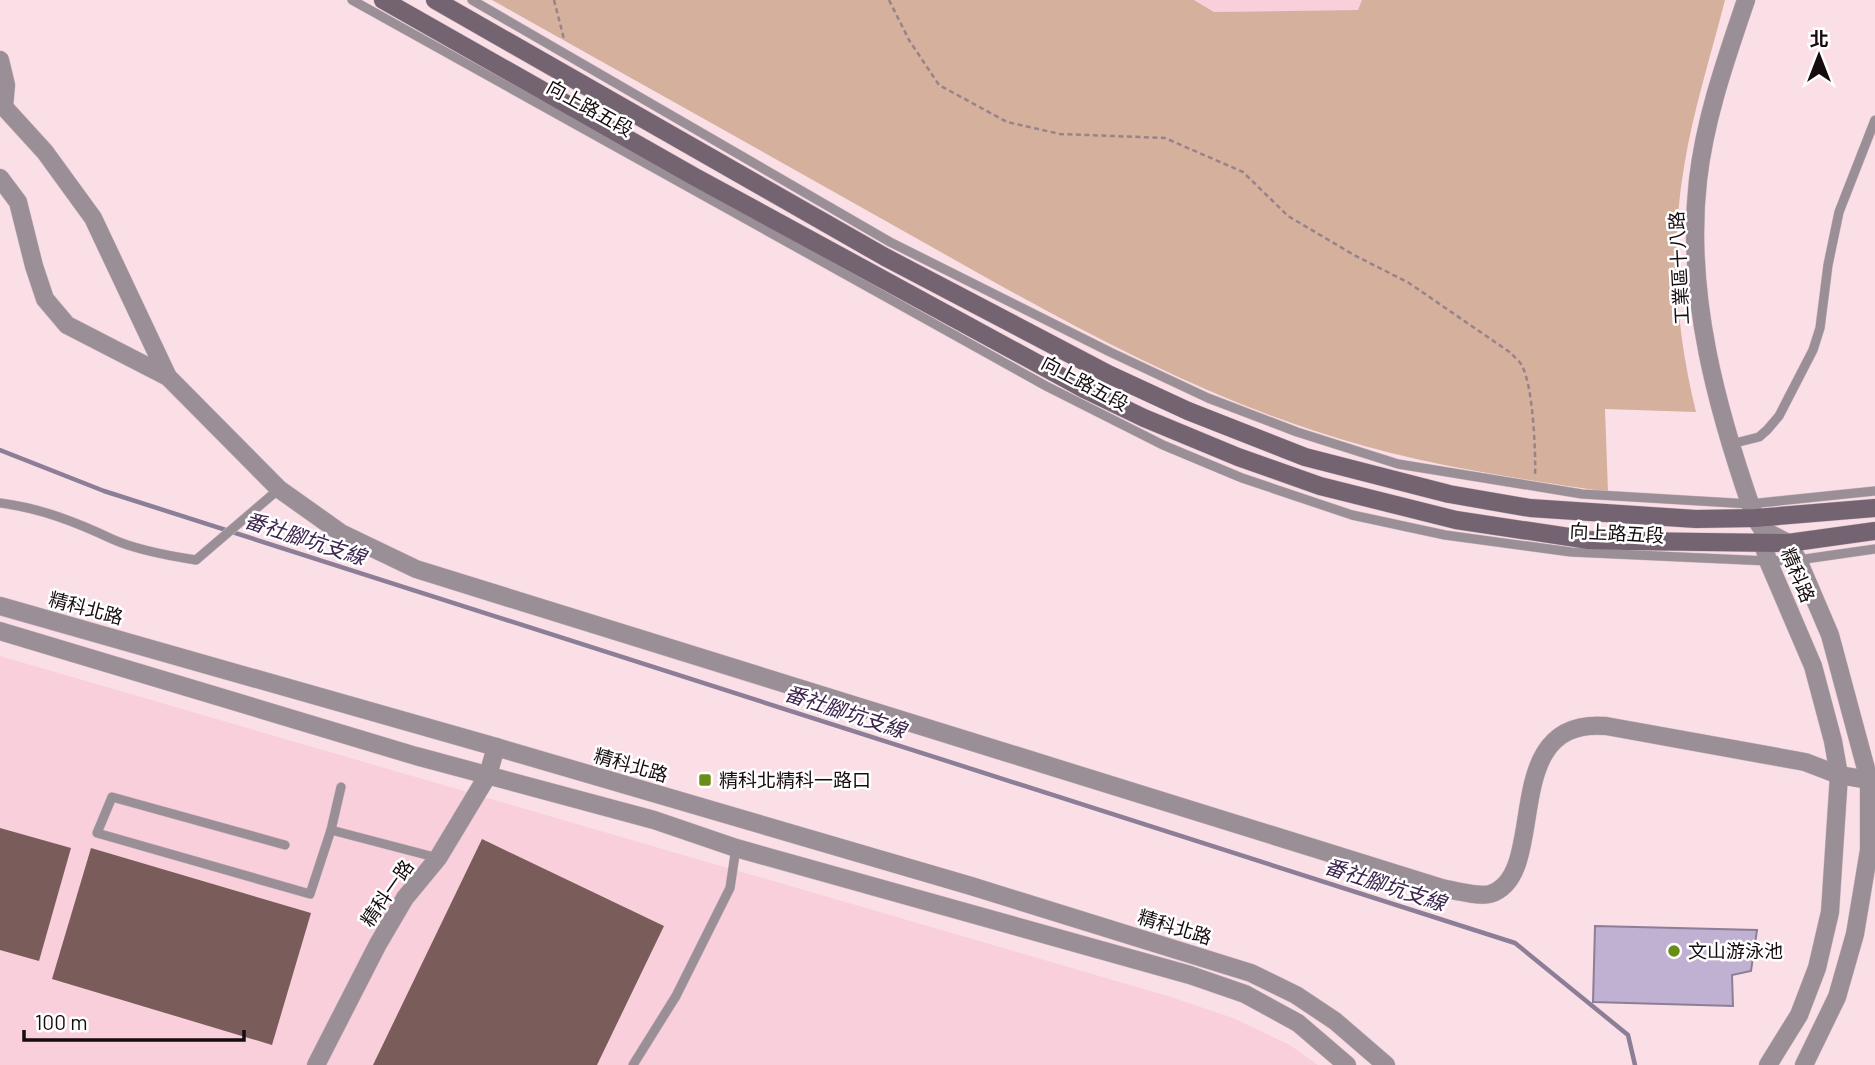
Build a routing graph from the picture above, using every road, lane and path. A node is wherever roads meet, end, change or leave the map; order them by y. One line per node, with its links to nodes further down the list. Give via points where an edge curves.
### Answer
1 (352, 0): 25 (lane, 向上路五段, via 1101,416 1242,478 1352,515 1445,535 1571,552)
2 (383, 0): 20 (main road, 向上路五段, via 1086,390 1238,457 1320,486 1456,520 1589,540)
3 (435, 0): 20 (main road, 向上路五段, via 896,263 1188,411 1293,452 1448,494 1530,508)
4 (472, 0): 8 (lane, 向上路五段)
5 (554, 0): 8 (path)
6 (889, 0): 15 (path, via 939,85 1007,122 1060,134 1165,138 1244,172 1288,216 1409,283 1511,353 1523,366 1530,397)
7 (1746, 0): 14 (street, 工業區十八路, via 1714,97 1698,181 1699,310)
8 (568, 55): 15 (lane, 向上路五段, via 890,242 1208,398 1398,464)
9 (0, 60): 10 (street, via 6,85)
10 (2, 106): 13 (street, via 45,152 93,218)
11 (1875, 120): 14 (lane, via 1839,212 1814,350 1779,415 1759,437)
12 (0, 178): 13 (street, via 18,202 45,299 67,325)
13 (168, 376): 16 (street)
14 (1731, 444): 20 (street, 工業區十八路)
15 (1535, 487): 20 (lane, 向上路五段)
16 (278, 489): 18 (lane, via 196,560 114,540 25,506); 30 (street, via 341,533 416,569 1442,888 1488,895 1505,886 1517,863 1538,771 1548,746 1566,731 1591,724 1606,726 1805,762)
17 (1875, 491): 20 (lane, 向上路五段)
18 (0, 503)
19 (1875, 508): 20 (main road, 向上路五段)
20 (1758, 524): 22 (main road, 向上路五段); 25 (street, 精科路)
21 (1875, 531): 22 (main road, 向上路五段)
22 (1788, 543): 24 (street, 精科路)
23 (1875, 549): 24 (lane, 向上路五段)
24 (1798, 559): 25 (lane, 向上路五段); 31 (street, 精科路, via 1830,635)
25 (1768, 561): 30 (street, 精科路, via 1813,666)
26 (0, 606): 28 (street, 精科北路)
27 (0, 631): 29 (street)
28 (496, 747): 29 (street, 精科一路); 40 (street, 精科北路, via 1251,973 1335,1021)
29 (488, 775): 35 (street, via 654,820); 36 (street, 精科一路)
30 (1839, 775): 31 (street); 41 (street, 精科路, via 1830,912 1817,968 1799,1015)
31 (1872, 780): 42 (street, 精科路, via 1869,850 1855,934 1837,997)
32 (341, 787): 33 (lane)
33 (331, 830): 34 (lane, via 310,894 97,833 112,797); 36 (lane)
34 (285, 845)
35 (737, 848): 38 (lane, via 730,888 676,996); 39 (street, via 1245,994 1298,1023)
36 (438, 858): 37 (street, 精科一路, via 384,932)
37 (316, 1065)
38 (633, 1065)
39 (1347, 1065)
40 (1386, 1065)
41 (1768, 1065)
42 (1804, 1065)

